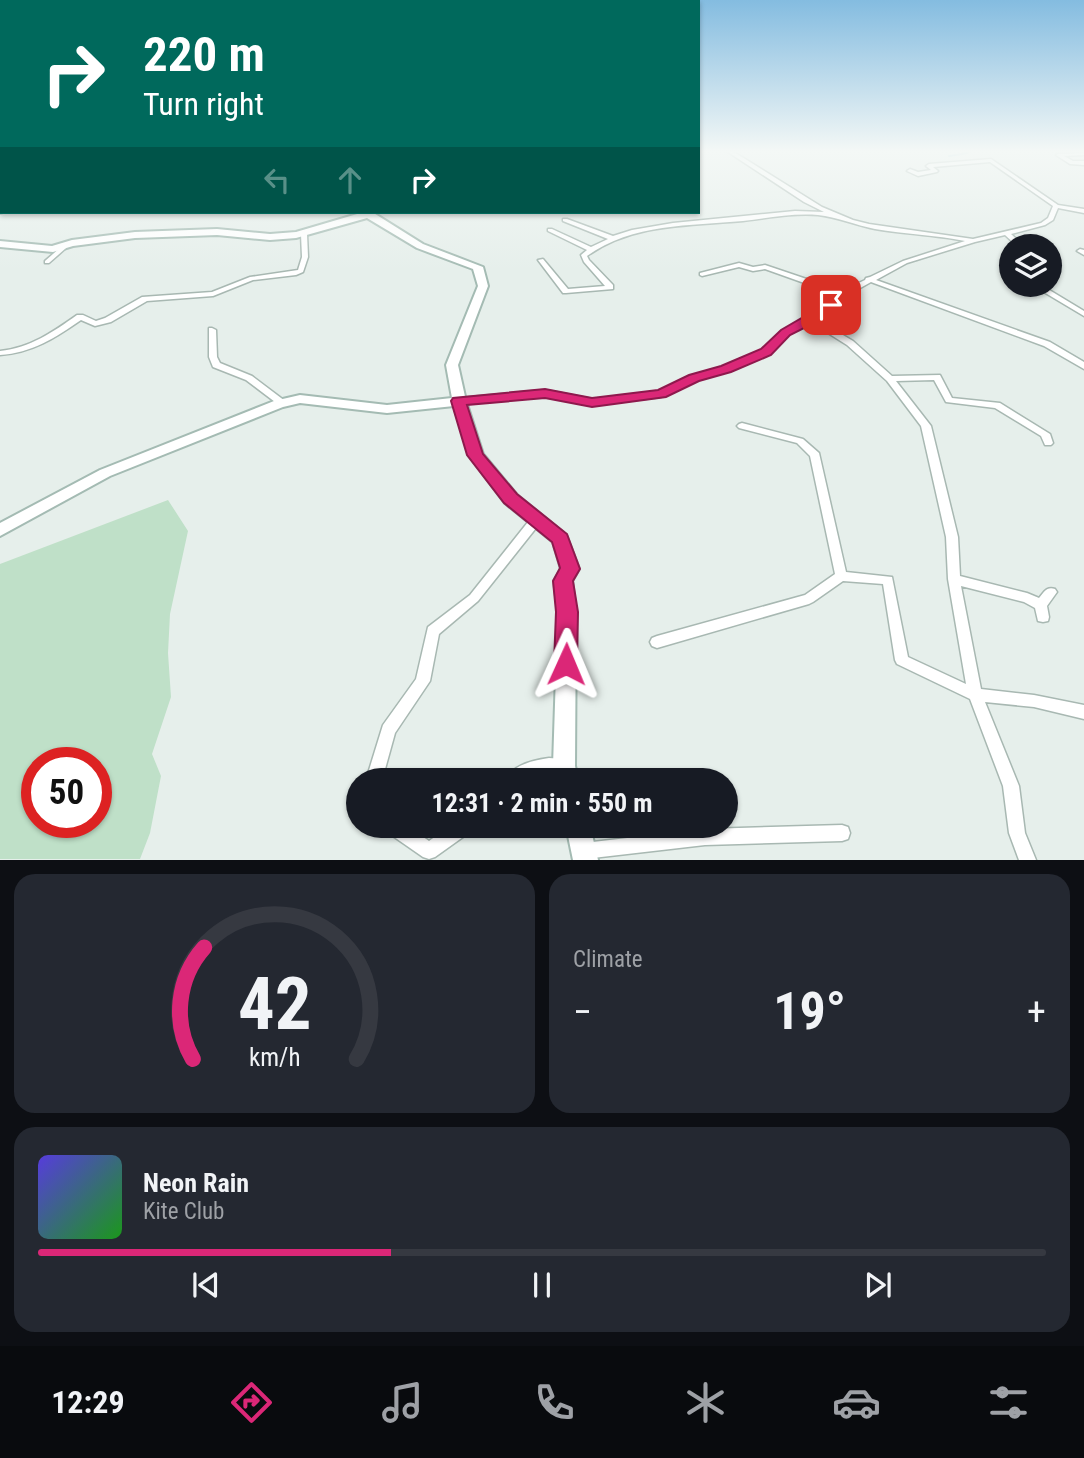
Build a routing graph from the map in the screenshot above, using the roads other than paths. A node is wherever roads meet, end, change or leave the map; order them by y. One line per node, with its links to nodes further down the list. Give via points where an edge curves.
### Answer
1 (790, 190): 6 (street)
2 (1036, 190): 3 (street)
3 (1056, 206): 4 (street); 9 (street, via 1051,219 1043,224)
4 (1084, 211)
5 (368, 214): 10 (main road); 28 (main road, via 420,246 478,267 483,286 452,365)
6 (834, 216): 11 (street, via 813,212 704,219); 12 (street, via 882,230)
7 (565, 220): 11 (street)
8 (550, 230): 15 (street)
9 (1006, 233): 12 (street)
10 (304, 234): 14 (main road, via 133,234); 25 (street, via 305,257 296,273 252,278 213,293 145,299 108,320 95,324 80,317 39,345)
11 (612, 238): 15 (street)
12 (973, 241): 19 (street)
13 (0, 244): 14 (main road)
14 (63, 248): 17 (street)
15 (590, 249): 16 (street, via 584,255 586,261 608,288 566,291)
16 (541, 260)
17 (47, 262)
18 (702, 274): 20 (street, via 739,265 765,267)
19 (867, 279): 20 (street); 26 (street, via 1047,344)
20 (843, 294): 23 (street)
21 (1055, 297): 22 (street)
22 (1084, 314)
23 (818, 316): 27 (street, via 823,326); 28 (street, via 785,333 766,352 661,394 592,402 545,393)
24 (212, 330): 29 (street, via 216,365 249,378)
25 (0, 353)
26 (1084, 366)
27 (890, 379): 31 (street, via 937,377 949,400 996,405 1045,434); 35 (street, via 926,425 952,537)
28 (459, 401): 29 (main road, via 387,409 300,399); 32 (main road, via 475,455 510,499)
29 (282, 403): 33 (main road, via 106,473)
30 (742, 426): 34 (street, via 800,441 815,455)
31 (1048, 443)
32 (536, 520): 40 (street, via 474,598 433,631 422,681 388,730); 43 (main road, via 560,539 570,569 563,581 567,612)
33 (0, 530)
34 (841, 576): 37 (street, via 809,599); 38 (street, via 888,580 902,660)
35 (954, 579): 36 (street, via 1027,598 1042,611); 38 (street)
36 (1051, 592)
37 (657, 642)
38 (975, 695): 39 (street); 48 (street, via 1011,786 1017,833)
39 (1084, 712)
40 (377, 768)
41 (537, 768): 42 (street)
42 (553, 768)
43 (565, 768)
44 (842, 834): 47 (street, via 705,837)
45 (410, 838): 46 (street, via 429,851)
46 (450, 838)
47 (585, 855)
48 (1028, 859)

